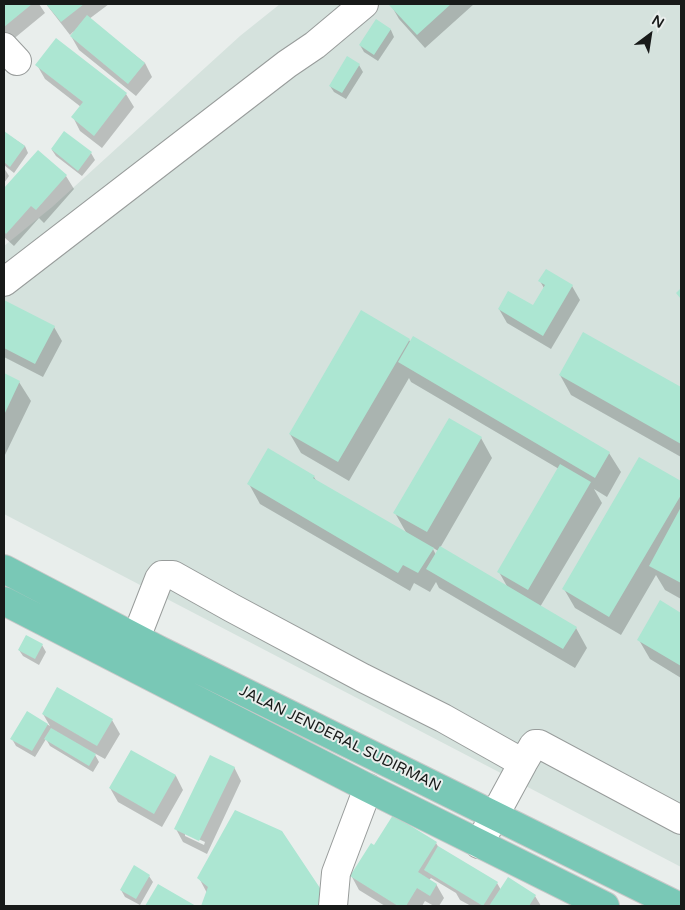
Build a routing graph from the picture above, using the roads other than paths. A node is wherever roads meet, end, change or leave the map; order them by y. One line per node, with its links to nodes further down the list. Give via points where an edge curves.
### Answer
1 (364, 4): 2 (street, via 315,45)
2 (4, 282)
3 (4, 570): 5 (main road, JALAN JENDERAL SUDIRMAN)
4 (4, 601): 6 (main road, JALAN JENDERAL SUDIRMAN)
5 (137, 639): 6 (street); 7 (street); 8 (street, via 159,579 162,575 173,574); 10 (main road, JALAN JENDERAL SUDIRMAN)
6 (103, 652): 7 (main road, JALAN JENDERAL SUDIRMAN)
7 (144, 673): 9 (main road, JALAN JENDERAL SUDIRMAN)
8 (523, 763): 10 (street); 11 (street, via 533,746 539,744)
9 (368, 788): 12 (main road, JALAN JENDERAL SUDIRMAN); 13 (street, via 336,873)
10 (495, 814): 12 (street); 15 (main road, JALAN JENDERAL SUDIRMAN)
11 (681, 820)
12 (479, 844): 14 (main road, JALAN JENDERAL SUDIRMAN)
13 (334, 906)
14 (604, 906)
15 (678, 906)

